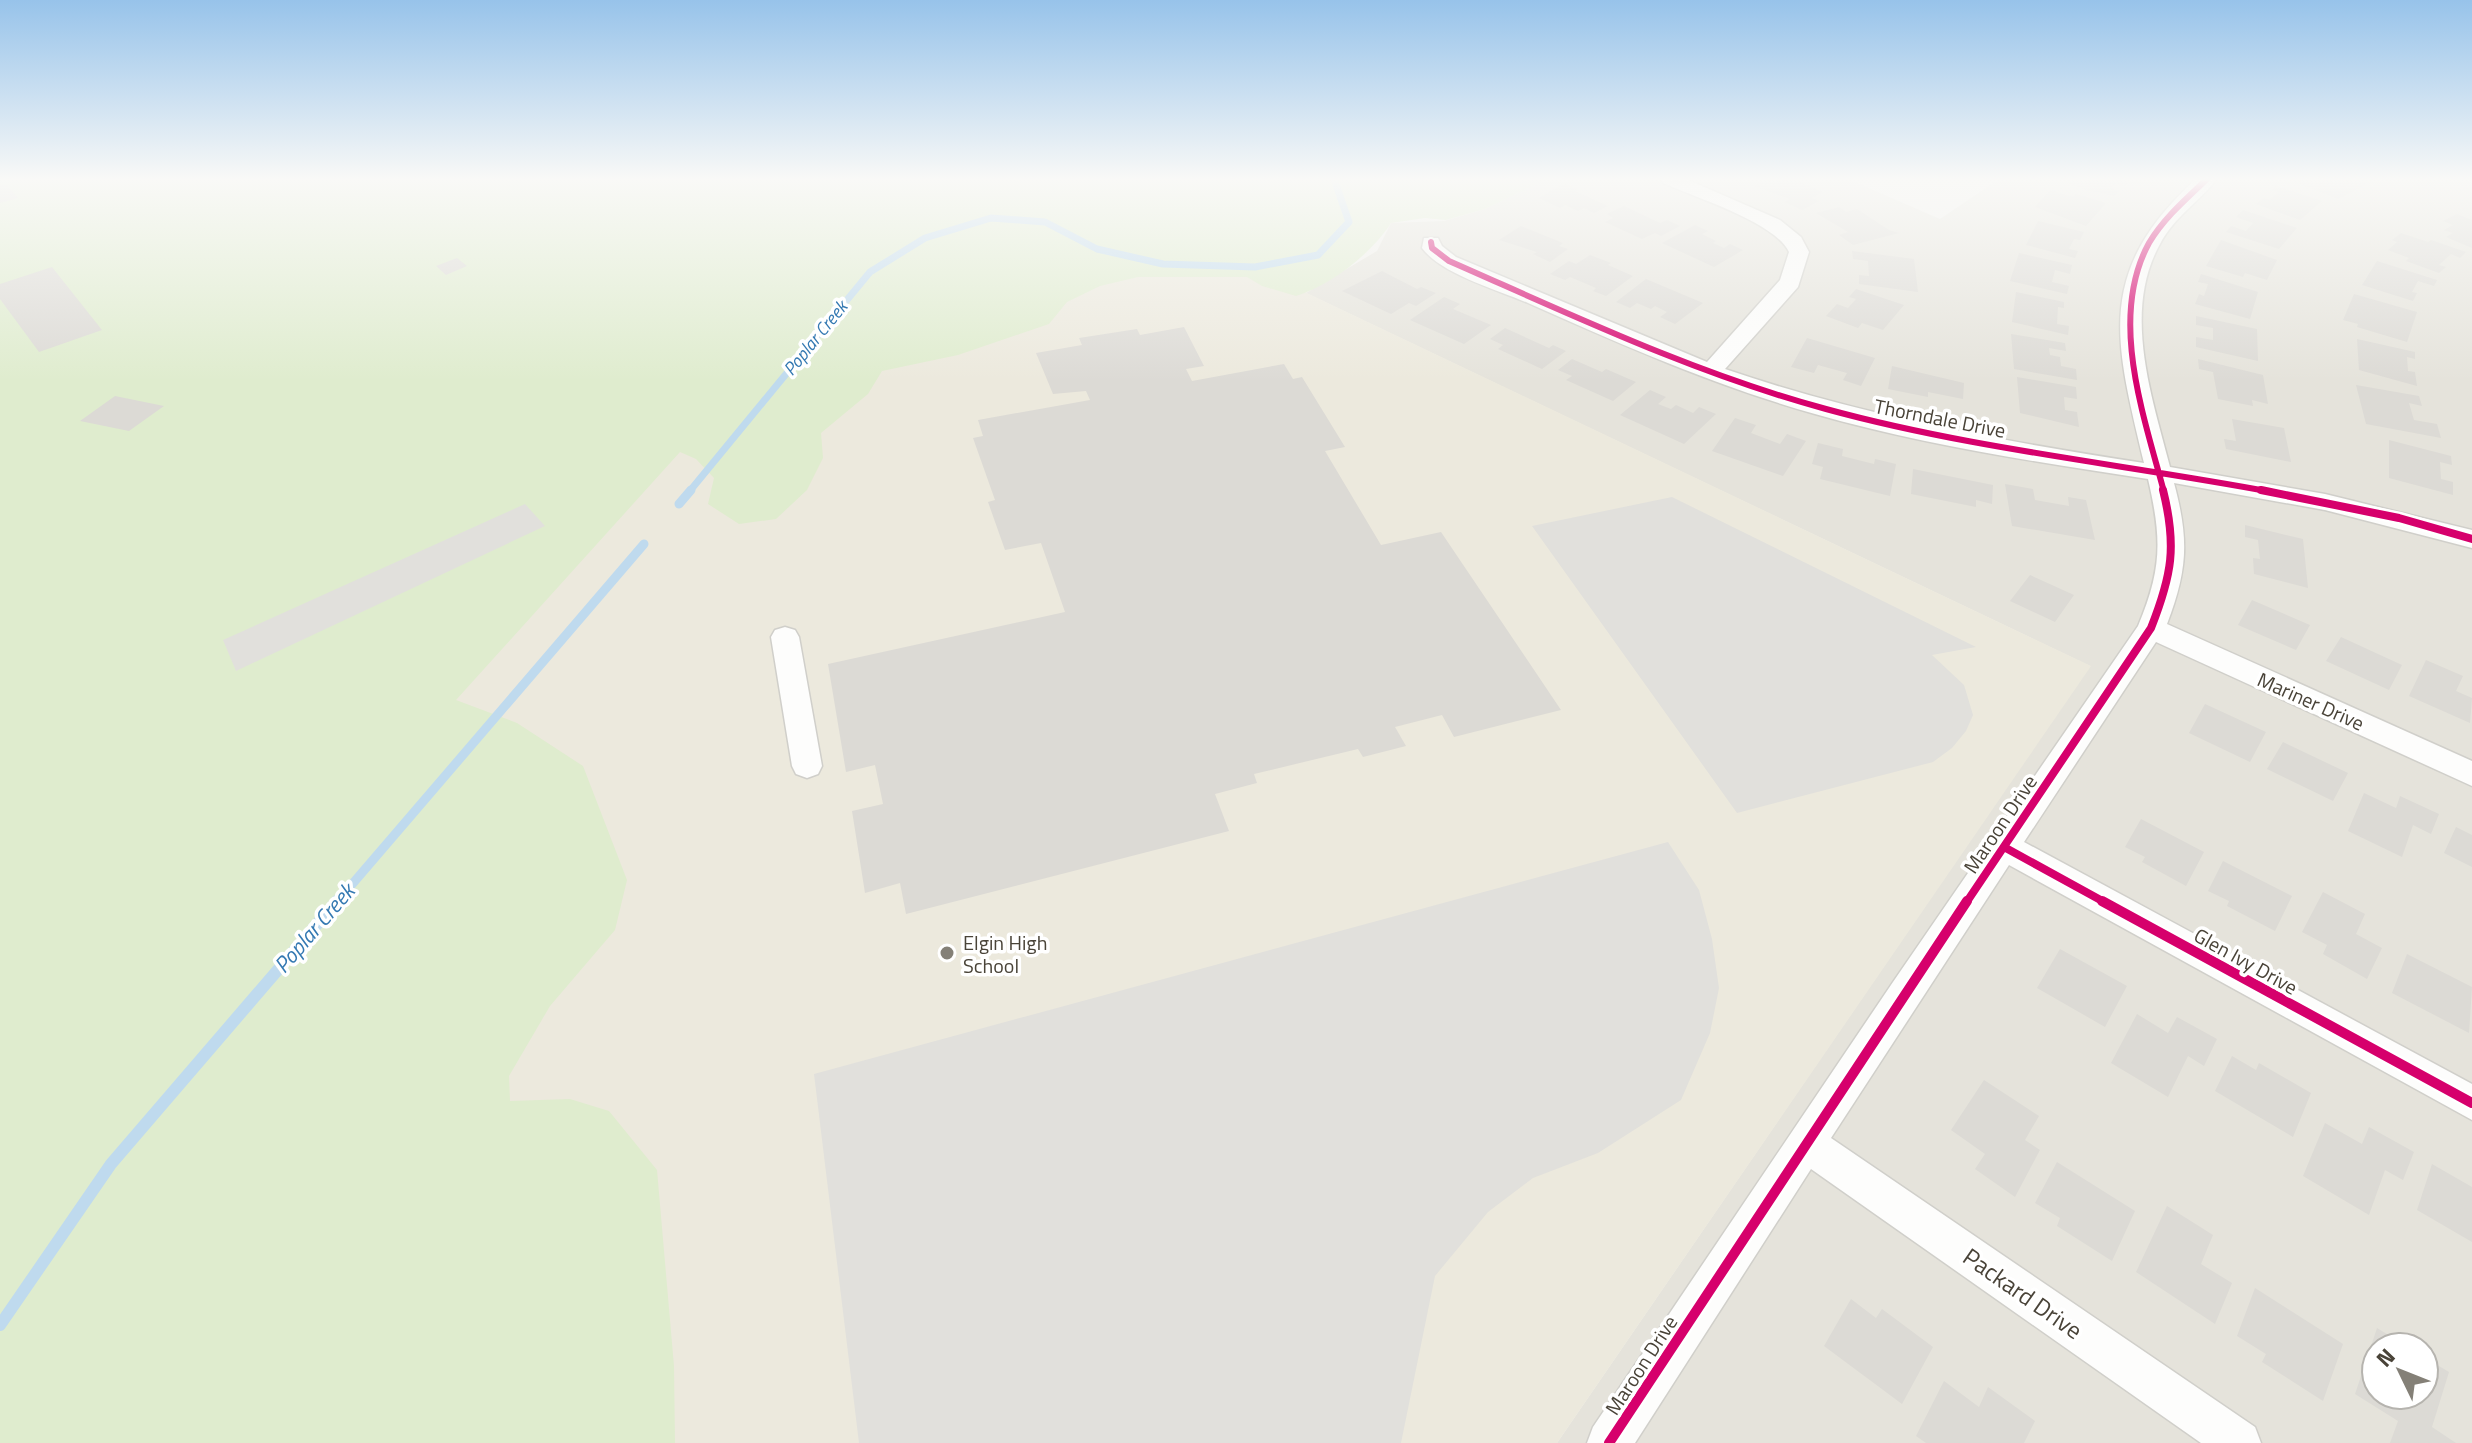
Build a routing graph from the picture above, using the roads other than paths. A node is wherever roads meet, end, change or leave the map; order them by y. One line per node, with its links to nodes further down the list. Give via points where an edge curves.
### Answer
1 (1432, 246): 4 (street, Thorndale Drive, via 1449,261)
2 (1796, 246): 4 (street, via 1790,282)
3 (2147, 246): 5 (street, Maroon Drive, via 2131,287 2130,336)
4 (1710, 372): 5 (street, Thorndale Drive, via 1877,423)
5 (2159, 472): 6 (street, Thorndale Drive, via 2380,512); 7 (street, Maroon Drive, via 2173,548 2166,591)
6 (2472, 539)
7 (2151, 628): 10 (street, Mariner Drive); 11 (street, Maroon Drive)
8 (785, 637): 9 (street)
9 (807, 766)
10 (2472, 774)
11 (2004, 847): 12 (street, Glen Ivy Drive); 13 (street, Maroon Drive)
12 (2472, 1103)
13 (1807, 1143): 14 (street, Maroon Drive); 15 (street, Packard Drive)
14 (1609, 1443)
15 (2239, 1443)

